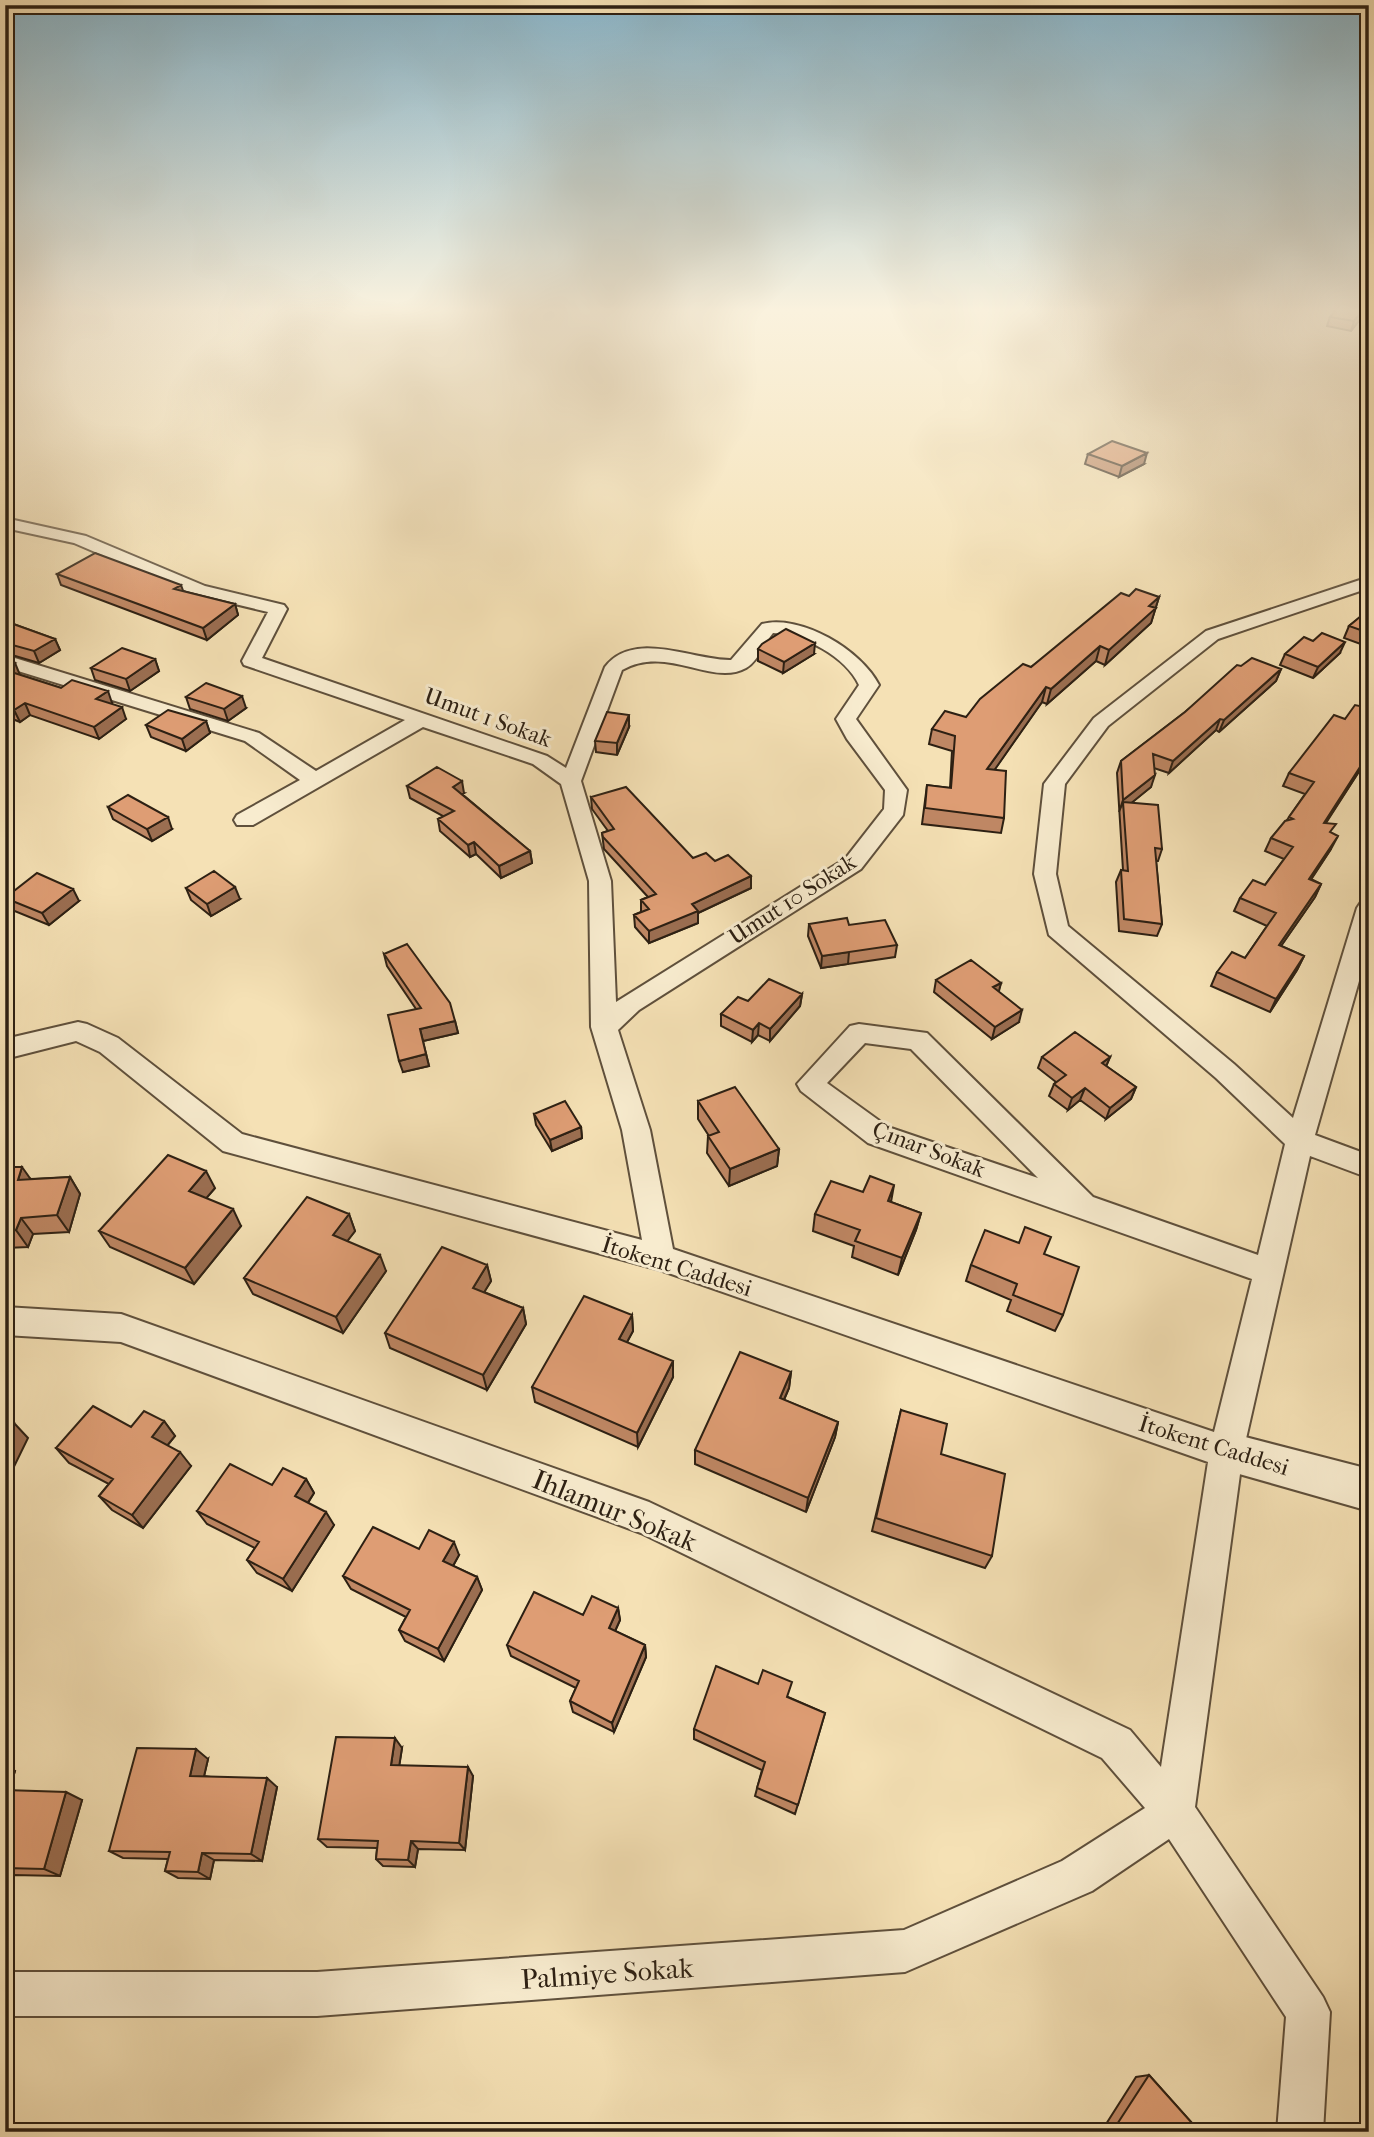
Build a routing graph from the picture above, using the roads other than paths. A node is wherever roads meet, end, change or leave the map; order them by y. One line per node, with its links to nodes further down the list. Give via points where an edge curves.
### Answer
1 (15, 524): 2 (street); 5 (street, Umut 1 Sokak, via 105,547 201,591 278,609 251,661)
2 (5, 536)
3 (1369, 582): 12 (street, via 1212,635 1101,722 1055,784 1045,874 1057,929)
4 (5, 661): 6 (street, via 252,737)
5 (422, 719): 6 (street); 7 (street, Umut 1 Sokak, via 540,760)
6 (315, 780): 8 (street)
7 (571, 781): 10 (street, via 600,881); 10 (street, Umut 10 Sokak, via 614,667 638,654 658,653 724,667 737,665 775,627 840,653 863,674 869,685 846,719 896,790 895,810 853,864 630,1004)
8 (245, 820)
9 (1369, 908): 12 (street)
10 (604, 1027): 15 (street, via 636,1130)
11 (5, 1049): 15 (street, İtokent Caddesi, via 78,1031 109,1045 233,1143)
12 (1300, 1141): 13 (street); 16 (street)
13 (1369, 1167)
14 (1083, 1205): 14 (street, Çınar Sokak, via 918,1041 859,1033 810,1084 878,1135); 16 (street, Çınar Sokak)
15 (660, 1257): 18 (street, İtokent Caddesi)
16 (1269, 1272): 18 (street)
17 (5, 1321): 20 (street, Ihlamur Sokak, via 121,1328 649,1519 1116,1744)
18 (1226, 1452): 19 (street, İtokent Caddesi); 20 (street)
19 (1369, 1490)
20 (1174, 1812): 21 (street, Palmiye Sokak, via 1077,1876 905,1951 317,1994); 22 (street, via 1308,2012)
21 (5, 1994)
22 (1300, 2132)

